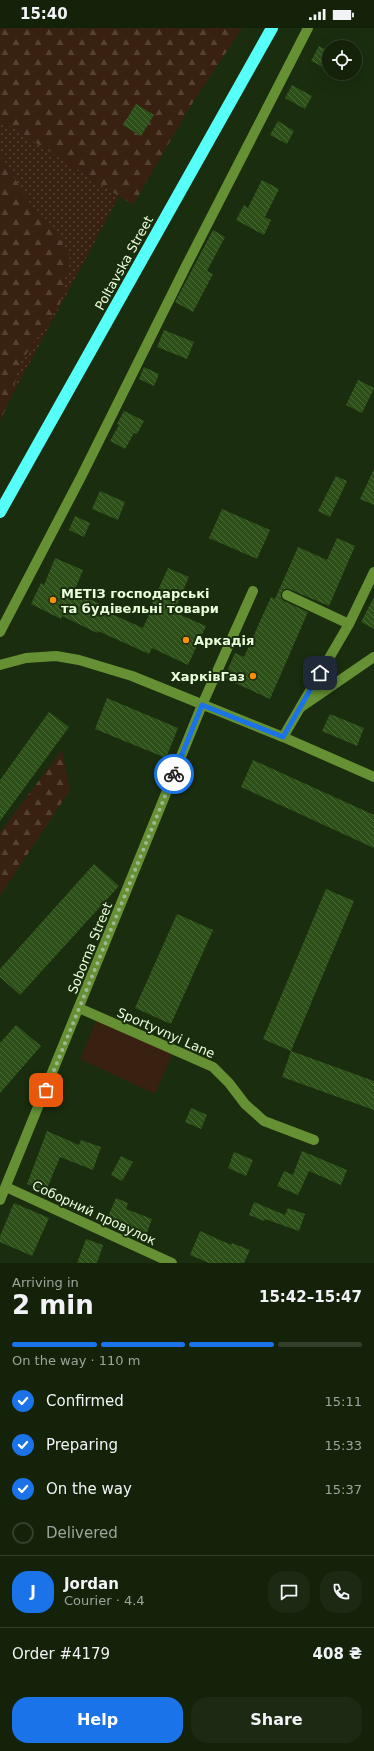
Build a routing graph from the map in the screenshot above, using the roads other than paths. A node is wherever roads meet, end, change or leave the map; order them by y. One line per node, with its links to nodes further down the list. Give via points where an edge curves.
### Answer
1 (272, 28): 3 (highway, Poltavska Street)
2 (308, 28): 8 (street)
3 (0, 512)
4 (374, 572): 7 (street)
5 (253, 591): 11 (street, Soborna Street)
6 (287, 595): 7 (street)
7 (349, 624): 12 (street)
8 (0, 632)
9 (374, 657): 12 (street)
10 (0, 665): 11 (street, via 40,656 79,660 132,676)
11 (202, 705): 13 (street); 15 (street, Soborna Street)
12 (298, 709): 13 (street)
13 (283, 737): 14 (street)
14 (374, 777)
15 (80, 1008): 16 (street, Sportyvnyi Lane, via 213,1068 264,1121); 17 (street, Soborna Street)
16 (314, 1140)
17 (6, 1187): 18 (street, Soborna Street); 19 (street, Соборний провулок)
18 (0, 1200)
19 (172, 1263)

